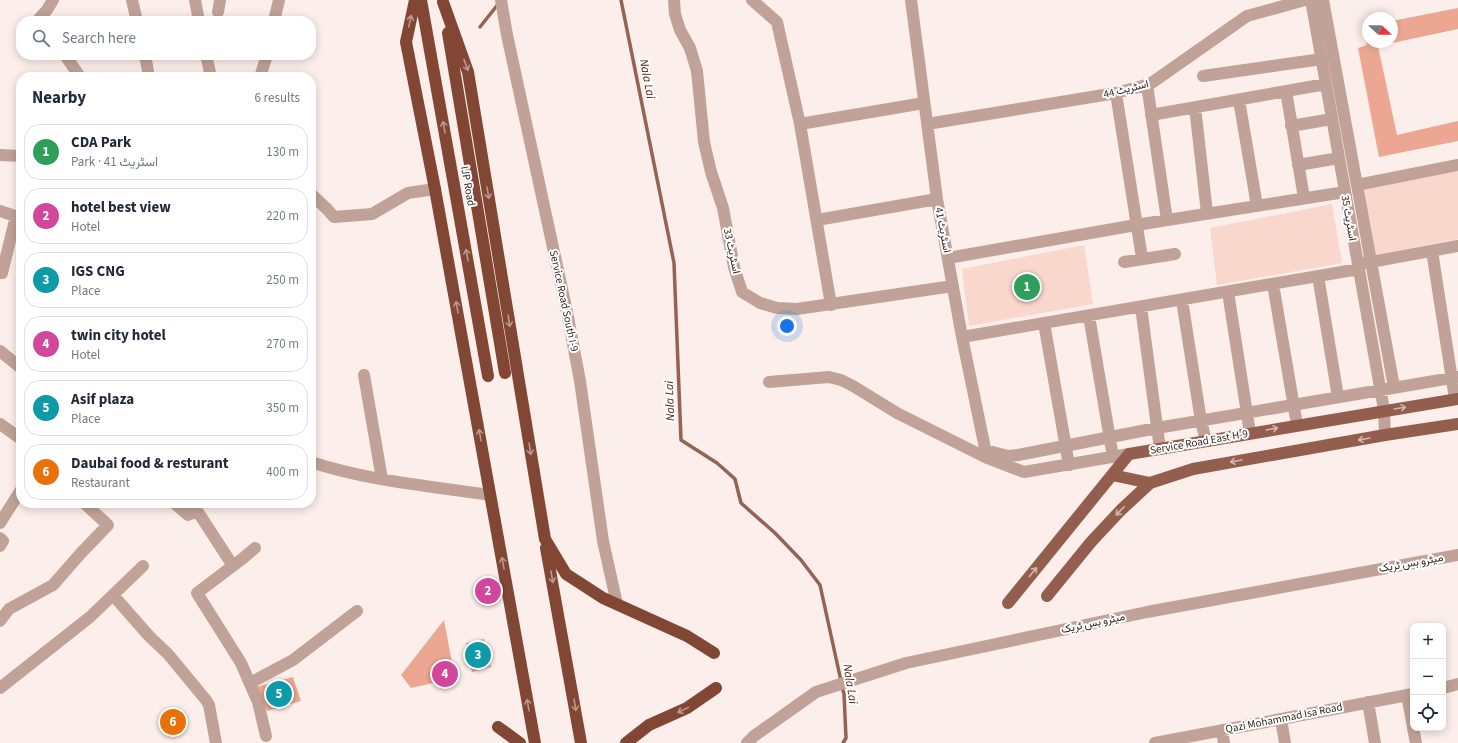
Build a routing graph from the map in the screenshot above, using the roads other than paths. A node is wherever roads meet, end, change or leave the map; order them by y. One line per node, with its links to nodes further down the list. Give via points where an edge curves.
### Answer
1 (53, 0): 15 (street)
2 (132, 0): 16 (street)
3 (195, 0): 17 (street)
4 (279, 0): 18 (street)
5 (415, 0): 47 (highway, one-way to 5, via 406,42)
6 (421, 0): 83 (highway, IJP Road, one-way to 6)
7 (501, 0): 128 (street, Service Road South I-9, via 567,312 580,381 603,541)
8 (674, 0): 74 (street, اسٹریٹ 33, via 674,14 690,48 697,71 704,142 723,208 734,267 742,292 760,303 777,308 797,309)
9 (752, 0): 38 (street, via 777,22)
10 (911, 0): 34 (street, اسٹریٹ 41)
11 (1305, 0): 30 (street, اسٹریٹ 44, via 1247,16)
12 (1311, 0): 19 (street, اسٹریٹ 35)
13 (1324, 0): 46 (street)
14 (443, 1): 81 (highway, IJP Road); 119 (highway, one-way to 119, via 468,72)
15 (43, 16)
16 (136, 16)
17 (198, 16)
18 (275, 16)
19 (1322, 59): 28 (street); 29 (street, اسٹریٹ 35)
20 (68, 60): 24 (street)
21 (145, 60): 25 (street)
22 (207, 60): 26 (street)
23 (265, 60): 27 (street)
24 (77, 72)
25 (148, 72)
26 (210, 72)
27 (262, 72)
28 (1203, 76)
29 (1326, 84): 31 (street); 37 (street, اسٹریٹ 35)
30 (1147, 85): 32 (street, اسٹریٹ 44); 36 (street)
31 (1286, 91): 33 (street); 40 (street)
32 (1116, 93): 39 (street, اسٹریٹ 44); 58 (street)
33 (1239, 100): 35 (street); 52 (street)
34 (924, 103): 38 (street); 39 (street, اسٹریٹ 41)
35 (1195, 107): 36 (street); 54 (street)
36 (1151, 115): 57 (street)
37 (1332, 119): 40 (street); 43 (street, اسٹریٹ 35)
38 (800, 124): 56 (street)
39 (927, 124): 51 (street, اسٹریٹ 41)
40 (1292, 126): 44 (street)
41 (0, 155): 42 (street)
42 (16, 156)
43 (1339, 158): 44 (street); 48 (street, اسٹریٹ 35)
44 (1298, 165): 50 (street)
45 (1458, 165): 46 (street)
46 (1357, 185): 66 (street)
47 (435, 189): 49 (street, via 408,193 372,214 334,217); 113 (highway, one-way to 47)
48 (1345, 192): 50 (street); 67 (street, اسٹریٹ 35)
49 (316, 198)
50 (1304, 198): 52 (street)
51 (937, 199): 56 (street); 63 (street, اسٹریٹ 41)
52 (1256, 206): 54 (street)
53 (0, 211): 55 (street)
54 (1207, 213): 57 (street)
55 (16, 216)
56 (817, 220): 74 (street)
57 (1167, 220): 58 (street)
58 (1136, 225): 63 (street); 64 (street)
59 (16, 227): 68 (street, via 2,274)
60 (1458, 246): 61 (street)
61 (1432, 251): 66 (street); 84 (street)
62 (1174, 254): 64 (street)
63 (948, 258): 71 (street, اسٹریٹ 41)
64 (1142, 258): 65 (street)
65 (1124, 262)
66 (1372, 262): 67 (street); 86 (street)
67 (1358, 267): 69 (street); 87 (street, اسٹریٹ 35)
68 (0, 273)
69 (1318, 276): 70 (street); 88 (street)
70 (1273, 284): 72 (street); 90 (street)
71 (953, 286): 74 (street, اسٹریٹ 33); 78 (street, اسٹریٹ 41)
72 (1228, 292): 73 (street); 92 (street)
73 (1182, 300): 75 (street); 93 (street)
74 (831, 305)
75 (1141, 307): 76 (street); 97 (street)
76 (1089, 316): 77 (street); 101 (street)
77 (1044, 323): 78 (street); 103 (street)
78 (962, 337): 105 (street, اسٹریٹ 41)
79 (0, 351): 80 (street)
80 (16, 364)
81 (505, 373)
82 (364, 375): 111 (street)
83 (488, 376)
84 (1455, 377): 86 (street); 89 (street)
85 (769, 382): 105 (street, via 829,377 841,380 897,412)
86 (1394, 387): 87 (street)
87 (1380, 390): 88 (street); 91 (street, اسٹریٹ 35)
88 (1338, 397): 90 (street)
89 (1457, 399): 91 (main road, Service Road East H-9, one-way to 89)
90 (1293, 405): 92 (street); 96 (street)
91 (1384, 410): 96 (main road, Service Road East H-9); 100 (street, اسٹریٹ 35)
92 (1247, 413): 93 (street); 98 (street)
93 (1201, 421): 97 (street); 102 (street)
94 (0, 424): 99 (street)
95 (1458, 424): 100 (main road)
96 (1297, 425): 98 (main road, Service Road East H-9, one-way to 96)
97 (1157, 428): 101 (street); 104 (street)
98 (1250, 433): 102 (main road, Service Road East H-9)
99 (16, 435)
100 (1385, 435): 112 (main road, one-way to 112, via 1193,469)
101 (1110, 438): 103 (street); 107 (street)
102 (1206, 441): 104 (main road, Service Road East H-9)
103 (1065, 446): 105 (street, via 1018,455); 109 (street)
104 (1160, 449): 106 (main road, Service Road East H-9)
105 (986, 454): 109 (street, via 1024,472)
106 (1129, 454): 107 (street); 110 (main road)
107 (1113, 457): 109 (street)
108 (316, 464): 111 (street)
109 (1070, 465)
110 (1112, 475): 112 (main road); 127 (main road, one-way to 110)
111 (382, 479): 113 (street)
112 (1150, 483): 126 (main road, one-way to 126, via 1091,542)
113 (490, 495): 146 (highway, one-way to 113)
114 (16, 498): 117 (street)
115 (89, 508): 130 (street, via 108,525 53,585 9,609)
116 (180, 508): 124 (street, via 188,515 198,512)
117 (0, 523)
118 (0, 538): 120 (street, via 3,541)
119 (545, 538): 128 (highway, via 566,574); 147 (highway, one-way to 147)
120 (0, 546)
121 (255, 548): 124 (street)
122 (1458, 555): 149 (street, میٹرو بس ٹریک, via 1147,612 906,663 816,692)
123 (143, 566): 125 (street)
124 (233, 566): 132 (street, via 197,593 241,663)
125 (113, 595): 135 (street, via 90,617); 144 (street, via 168,654 206,700)
126 (1047, 596)
127 (1008, 602)
128 (617, 604): 131 (highway, via 687,636)
129 (357, 611): 132 (street, via 293,660)
130 (0, 620)
131 (714, 653)
132 (250, 683): 143 (street, via 258,702)
133 (1458, 684): 134 (street)
134 (1446, 687)
135 (0, 688)
136 (716, 688): 148 (highway, one-way to 148, via 687,708 649,725)
137 (1410, 695): 138 (street, Qazi Mohammad Isa Road)
138 (1368, 702): 139 (street, Qazi Mohammad Isa Road); 153 (street)
139 (1281, 719): 141 (street, Qazi Mohammad Isa Road); 152 (street)
140 (498, 727): 145 (highway)
141 (1222, 730): 150 (street, Qazi Mohammad Isa Road); 151 (street)
142 (1414, 731): 154 (street)
143 (266, 736)
144 (216, 743)
145 (520, 743)
146 (535, 743)
147 (581, 743)
148 (626, 743)
149 (747, 743)
150 (1155, 743)
151 (1224, 743)
152 (1285, 743)
153 (1375, 743)
154 (1416, 743)

